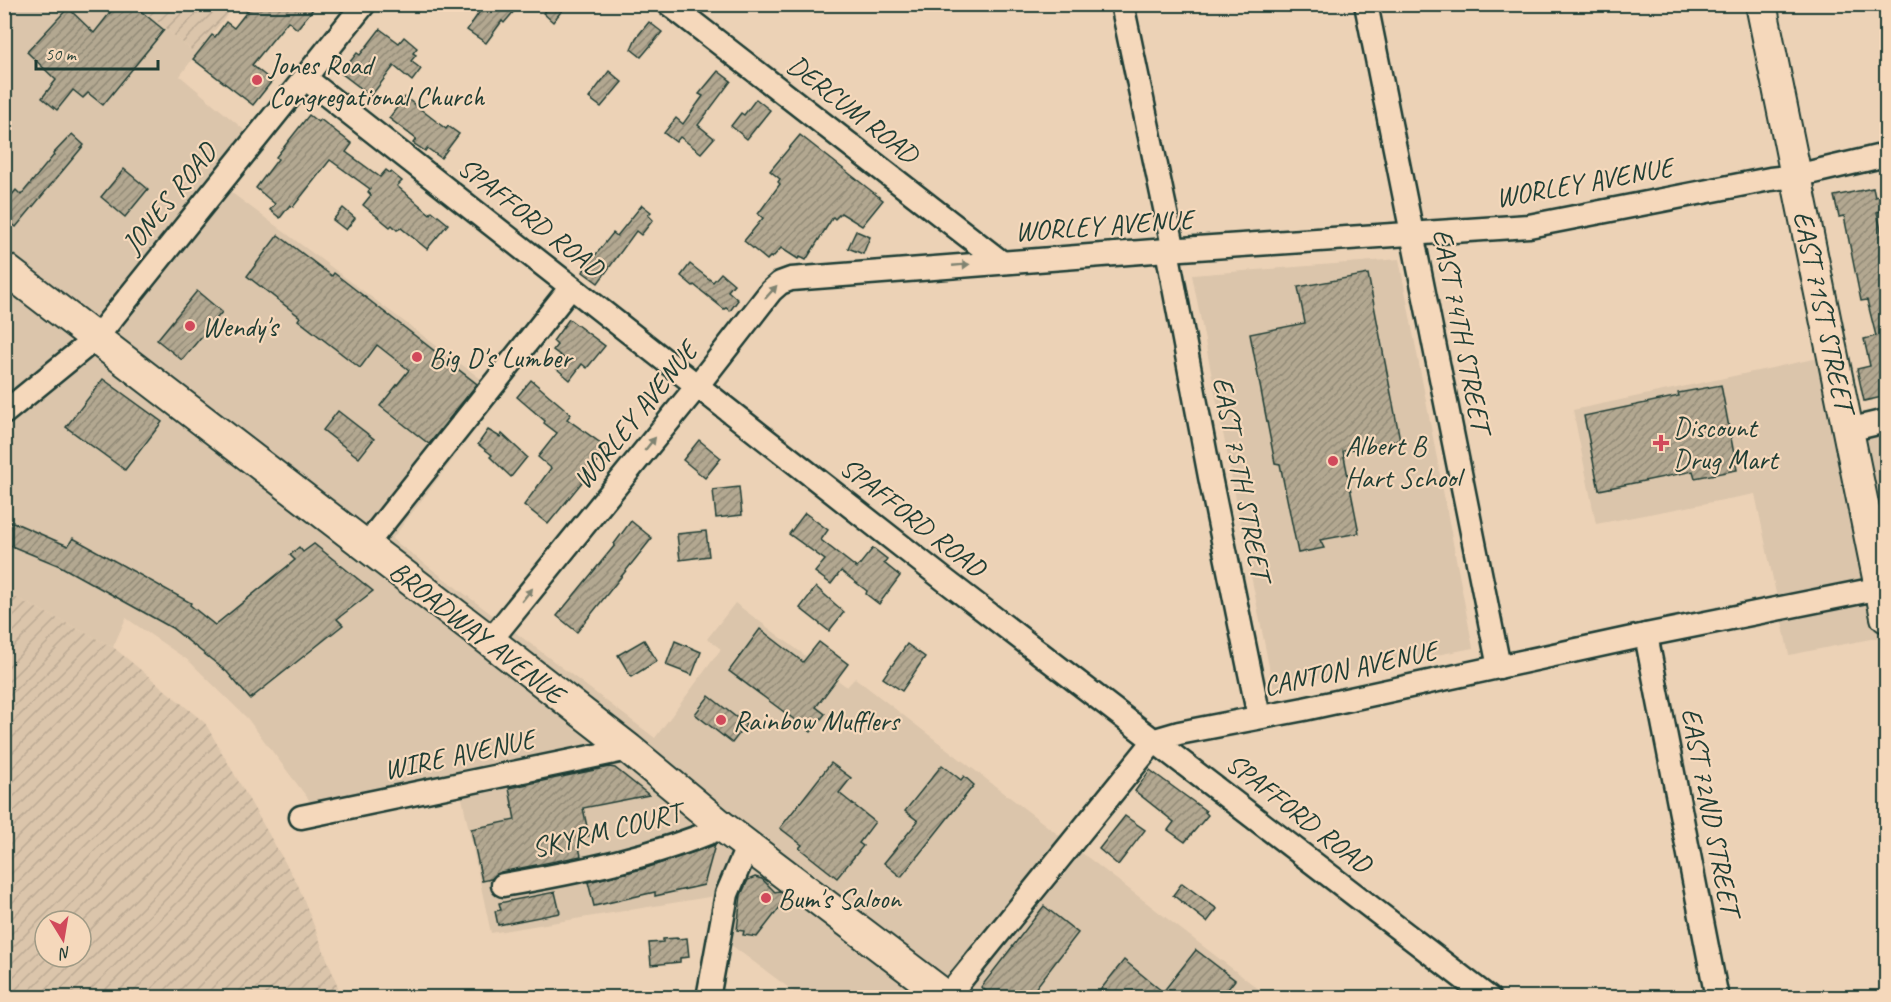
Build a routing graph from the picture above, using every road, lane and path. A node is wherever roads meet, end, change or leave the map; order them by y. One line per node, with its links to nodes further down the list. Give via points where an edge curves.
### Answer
1 (364, 4): 6 (street, JONES ROAD)
2 (669, 4): 11 (street, DERCUM ROAD)
3 (1122, 4): 10 (street, EAST 75TH STREET)
4 (1366, 4): 9 (street, EAST 74TH STREET)
5 (1761, 4): 8 (main road, EAST 71ST STREET)
6 (305, 78): 13 (street, SPAFFORD ROAD); 14 (street, JONES ROAD)
7 (1887, 155): 8 (street, WORLEY AVENUE)
8 (1796, 176): 9 (street, WORLEY AVENUE, via 1529,226); 18 (main road, EAST 71ST STREET)
9 (1412, 234): 10 (street, WORLEY AVENUE); 23 (street, EAST 74TH STREET)
10 (1170, 250): 11 (street, WORLEY AVENUE); 24 (street, EAST 75TH STREET, via 1210,477)
11 (1001, 262): 15 (street, WORLEY AVENUE, one-way to 11, via 780,283)
12 (4, 268): 14 (main road, BROADWAY AVENUE)
13 (571, 287): 15 (street, SPAFFORD ROAD); 19 (street)
14 (96, 338): 16 (street, JONES ROAD); 19 (main road, BROADWAY AVENUE)
15 (698, 386): 22 (street, WORLEY AVENUE, one-way to 15); 25 (street, SPAFFORD ROAD)
16 (4, 413)
17 (1887, 421): 18 (street)
18 (1848, 430): 20 (main road, EAST 71ST STREET)
19 (366, 545): 22 (main road, BROADWAY AVENUE)
20 (1884, 602): 21 (street, CANTON AVENUE)
21 (1646, 635): 23 (street, CANTON AVENUE); 34 (street, EAST 72ND STREET)
22 (490, 641): 26 (main road, BROADWAY AVENUE)
23 (1499, 667): 24 (street, CANTON AVENUE)
24 (1260, 717): 25 (street, CANTON AVENUE)
25 (1155, 740): 31 (street); 33 (street, SPAFFORD ROAD)
26 (629, 749): 27 (street, WIRE AVENUE); 28 (main road, BROADWAY AVENUE)
27 (301, 817)
28 (723, 827): 29 (main road, BROADWAY AVENUE); 30 (street, SKYRM COURT, via 578,872)
29 (748, 845): 31 (main road, BROADWAY AVENUE); 32 (street, via 727,894)
30 (503, 885)
31 (948, 997)
32 (708, 998)
33 (1489, 998)
34 (1717, 998)

